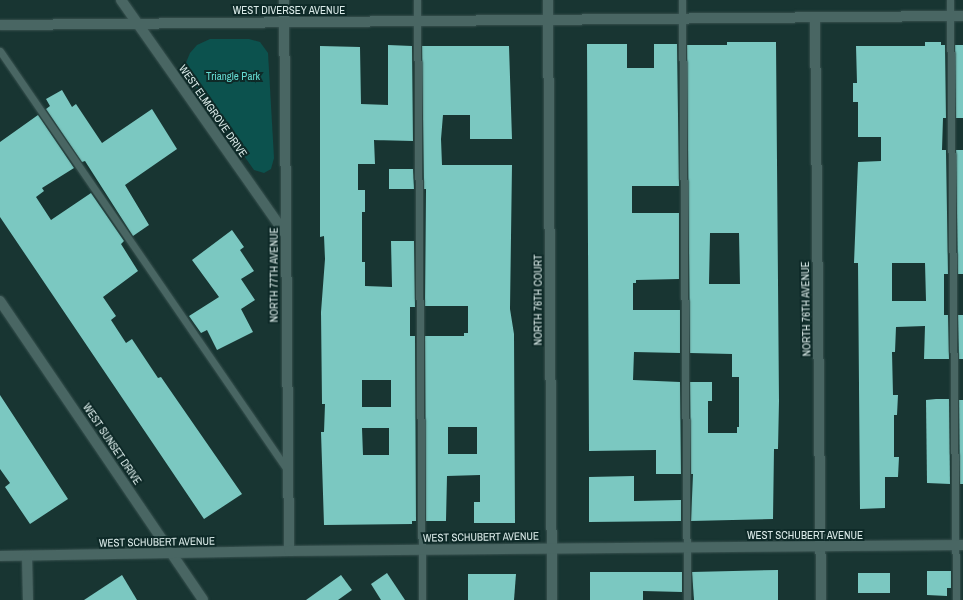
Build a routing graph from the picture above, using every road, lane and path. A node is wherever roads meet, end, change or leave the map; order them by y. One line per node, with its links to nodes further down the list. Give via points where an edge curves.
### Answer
1 (121, 0): 14 (street, WEST ELMGROVE DRIVE)
2 (284, 0): 13 (street, NORTH 77TH AVENUE)
3 (417, 0): 12 (lane)
4 (548, 0): 11 (street, NORTH 76TH COURT)
5 (682, 0): 10 (lane)
6 (950, 0): 7 (lane)
7 (950, 16): 8 (street, WEST DIVERSEY AVENUE); 9 (street, WEST DIVERSEY AVENUE); 20 (lane)
8 (963, 16)
9 (815, 18): 10 (street, WEST DIVERSEY AVENUE); 21 (street, NORTH 76TH AVENUE)
10 (682, 19): 11 (street, WEST DIVERSEY AVENUE); 23 (lane)
11 (548, 20): 12 (street, WEST DIVERSEY AVENUE); 22 (street, NORTH 76TH COURT)
12 (417, 21): 13 (street, WEST DIVERSEY AVENUE); 24 (lane)
13 (284, 22): 14 (street, WEST DIVERSEY AVENUE); 17 (street, NORTH 77TH AVENUE)
14 (137, 24): 15 (street, WEST DIVERSEY AVENUE); 17 (street, WEST ELMGROVE DRIVE)
15 (0, 25)
16 (0, 52): 19 (lane)
17 (286, 235): 19 (street, NORTH 77TH AVENUE)
18 (0, 301): 26 (street, WEST SUNSET DRIVE)
19 (288, 471): 25 (street, NORTH 77TH AVENUE)
20 (959, 545): 21 (street, WEST SCHUBERT AVENUE); 35 (lane)
21 (820, 547): 23 (street, WEST SCHUBERT AVENUE); 34 (street, NORTH 76TH AVENUE)
22 (552, 548): 23 (street, WEST SCHUBERT AVENUE); 24 (street, WEST SCHUBERT AVENUE); 32 (street, NORTH 76TH COURT)
23 (687, 548): 33 (lane)
24 (421, 549): 25 (street, WEST SCHUBERT AVENUE); 31 (lane)
25 (289, 551): 26 (street, WEST SCHUBERT AVENUE)
26 (172, 553): 28 (street, WEST SCHUBERT AVENUE); 30 (street, WEST SUNSET DRIVE)
27 (0, 556): 28 (street, WEST SCHUBERT AVENUE)
28 (27, 556): 29 (street)
29 (28, 600)
30 (203, 600)
31 (422, 600)
32 (552, 600)
33 (687, 600)
34 (821, 600)
35 (956, 600)

